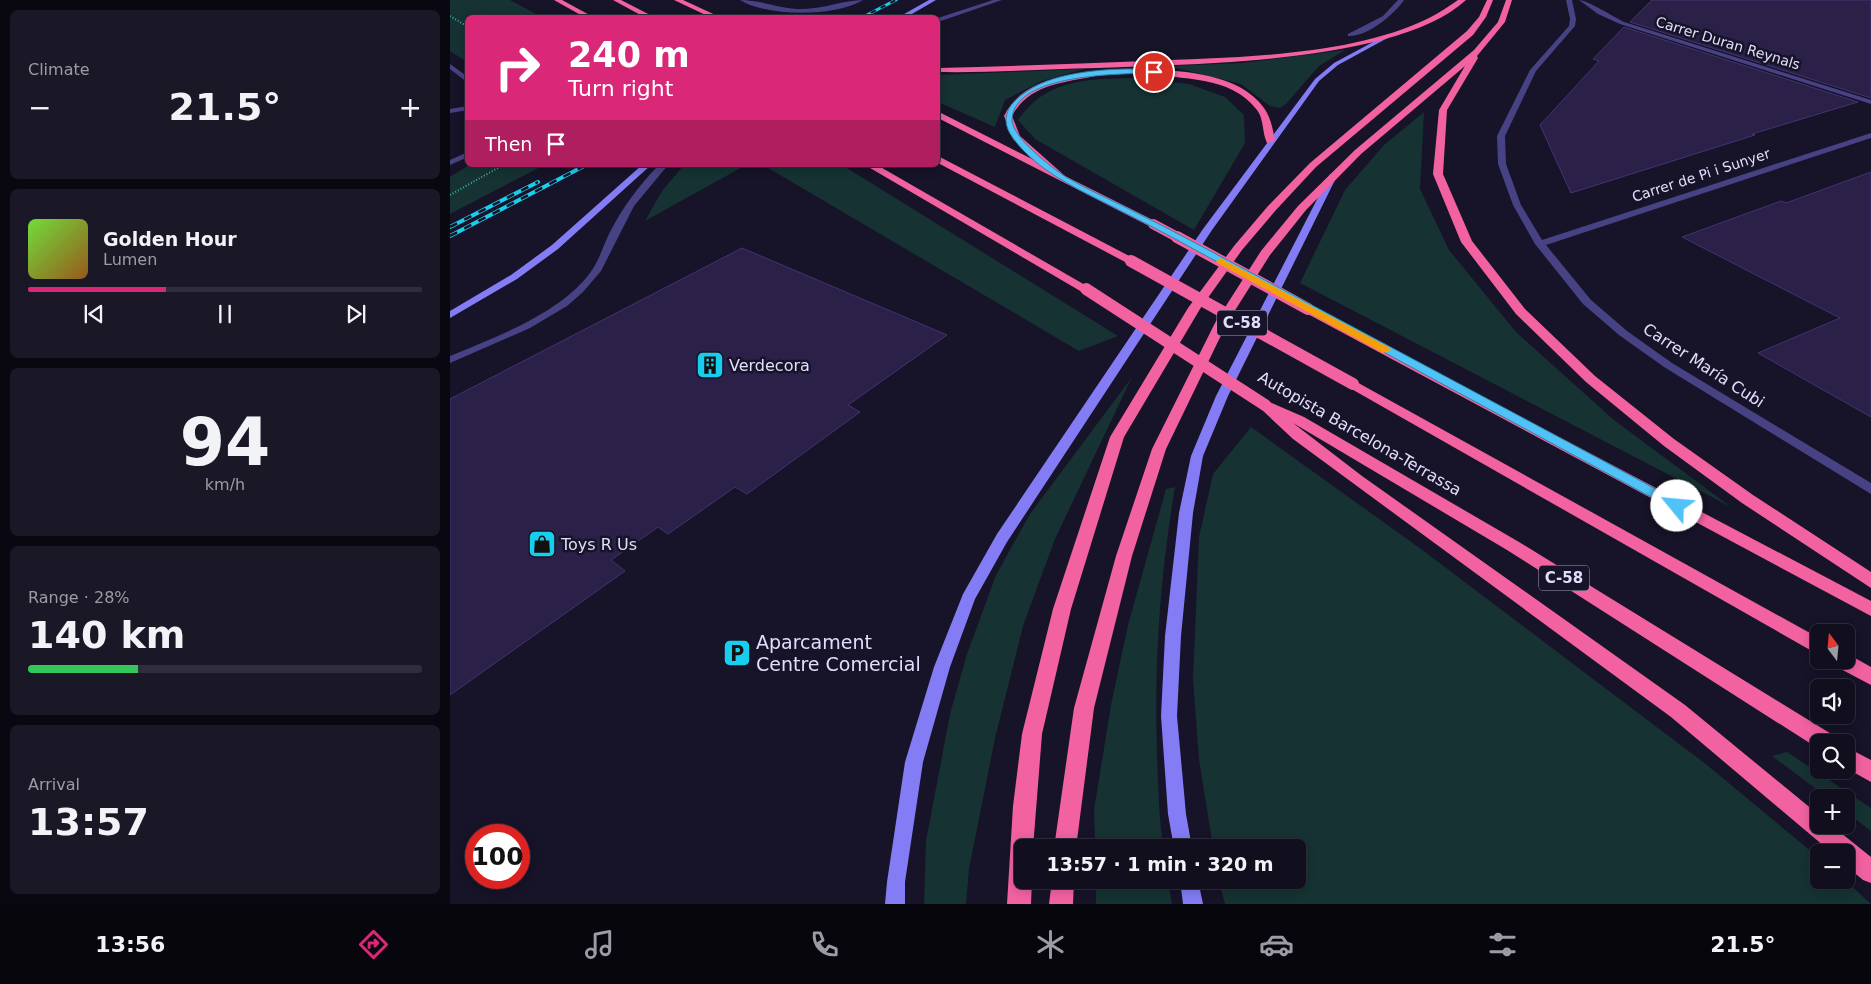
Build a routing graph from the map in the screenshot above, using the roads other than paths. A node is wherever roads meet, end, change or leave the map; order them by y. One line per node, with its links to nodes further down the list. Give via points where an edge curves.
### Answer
1 (557, 0): 14 (highway)
2 (616, 0): 15 (highway)
3 (677, 0): 16 (highway)
4 (743, 0): 5 (street, via 791,10 842,6)
5 (860, 0)
6 (933, 0): 17 (street)
7 (998, 0): 18 (street)
8 (1401, 0): 19 (street, via 1395,11 1381,21)
9 (1463, 0): 20 (highway, via 1423,24)
10 (1490, 0): 58 (highway, via 1470,33 1320,159 1272,208 1194,308 1117,437 1064,600 1032,734)
11 (1509, 0): 21 (highway, via 1501,22)
12 (1569, 0): 39 (street, Carrer María Cubi, via 1572,26 1533,70 1501,136 1502,164 1517,205)
13 (1582, 0): 25 (street, Carrer Duran Reynals, via 1622,23)
14 (586, 15)
15 (647, 15)
16 (712, 15)
17 (906, 15)
18 (940, 19)
19 (1350, 35)
20 (1390, 35): 23 (highway, via 1326,48 1248,58); 30 (street, via 1336,64 1317,80)
21 (1477, 52): 37 (highway, via 1379,133); 44 (highway, via 1439,119 1436,151 1442,188 1450,208 1489,275 1571,362 1628,410 1722,481)
22 (450, 66): 24 (street)
23 (940, 70)
24 (465, 78)
25 (1871, 102)
26 (465, 108): 27 (street)
27 (450, 111)
28 (940, 116): 38 (highway)
29 (1871, 135): 39 (street, Carrer de Pi i Sunyer)
30 (1270, 141): 38 (highway, via 1260,108 1225,85 1165,72 1074,76 1041,86 1023,96 1010,109 1008,116 1016,137); 57 (street, via 1012,522 968,598 942,668 914,762)
31 (465, 156): 33 (street)
32 (940, 160): 46 (highway, C-58, bridge, via 1131,261)
33 (450, 163)
34 (645, 167): 40 (street, via 555,247 514,277)
35 (662, 167): 41 (street, via 629,206 606,253 582,286 528,324)
36 (873, 167): 42 (highway, Autopista Barcelona-Terrassa, bridge, via 1086,289)
37 (1333, 176): 52 (highway, via 1265,253 1220,323 1159,449 1124,556 1084,708 1068,808); 53 (street, via 1222,396 1197,456 1186,513 1173,636 1169,716)
38 (1062, 178): 45 (highway, bridge)
39 (1540, 244): 43 (street, Carrer María Cubi, via 1587,302 1624,333 1668,365)
40 (450, 315)
41 (450, 360)
42 (1299, 428): 49 (highway, Autopista Barcelona-Terrassa / C-58, via 1513,546); 54 (highway, via 1678,711)
43 (1871, 489)
44 (1871, 581)
45 (1871, 609)
46 (1810, 642)
47 (1855, 668): 48 (highway)
48 (1871, 677)
49 (1813, 734)
50 (1855, 762): 51 (highway)
51 (1871, 772)
52 (1066, 839)
53 (1181, 839)
54 (1871, 872)
55 (1062, 889): 59 (highway)
56 (1190, 889): 60 (street)
57 (895, 904)
58 (1019, 904)
59 (1061, 904)
60 (1193, 904)

